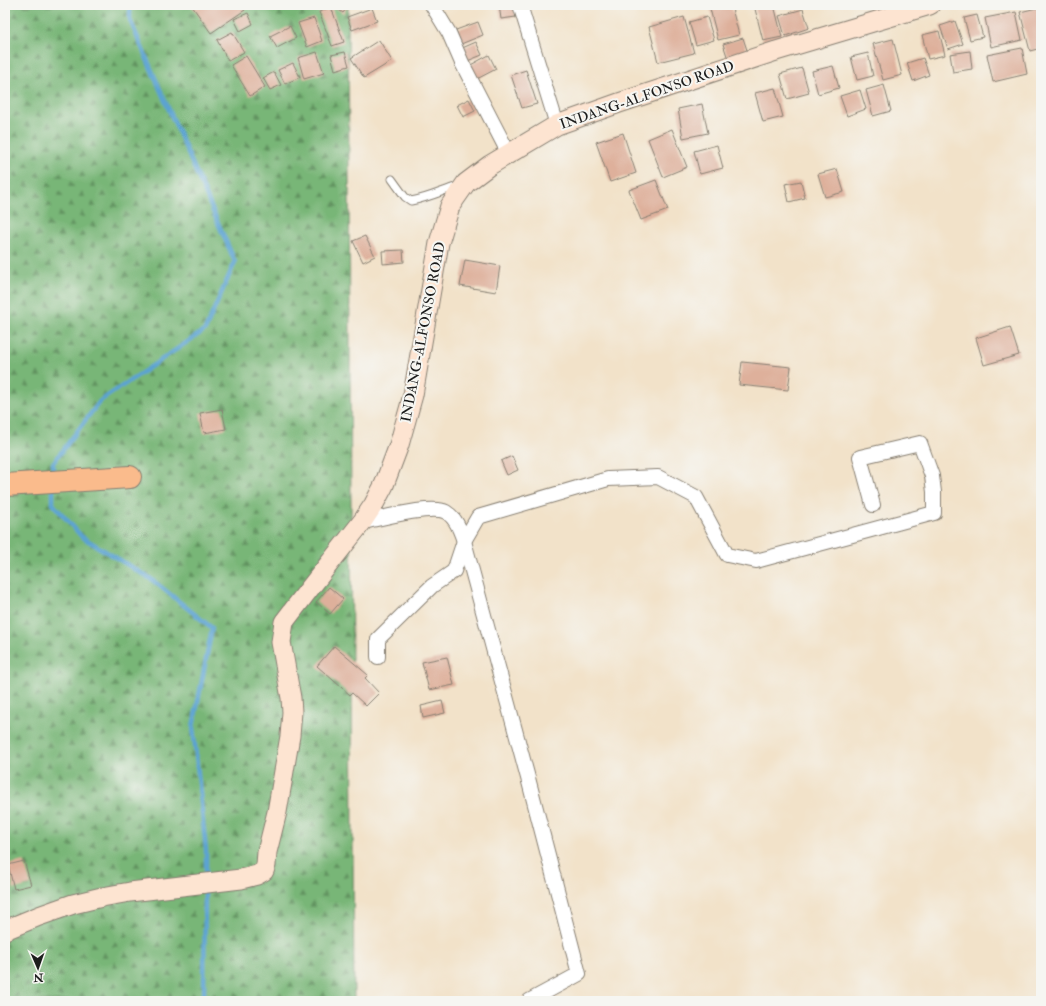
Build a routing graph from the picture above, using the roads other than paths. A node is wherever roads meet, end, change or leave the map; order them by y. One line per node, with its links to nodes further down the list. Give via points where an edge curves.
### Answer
1 (432, 5): 5 (street, via 449,32 462,63)
2 (520, 5): 4 (street)
3 (930, 5): 4 (main road, INDANG-ALFONSO ROAD, via 776,51)
4 (557, 125): 5 (main road, INDANG-ALFONSO ROAD)
5 (509, 154): 7 (main road, INDANG-ALFONSO ROAD, via 490,164)
6 (392, 179): 7 (lane, via 411,201)
7 (466, 184): 11 (main road, INDANG-ALFONSO ROAD, via 450,206 438,243 413,395 399,445 384,485)
8 (130, 477): 9 (main road)
9 (5, 484)
10 (873, 505): 12 (street, via 860,457 920,443 932,476 934,513 756,561 727,555 696,497 658,477 608,479 478,517)
11 (362, 522): 12 (street, via 438,509 451,517); 14 (main road, INDANG-ALFONSO ROAD, via 284,622 281,642 292,712 277,812 264,871 241,879 102,897 73,904)
12 (464, 540): 13 (street, via 454,571 432,586 378,639); 15 (street, via 579,974)
13 (378, 657)
14 (5, 930)
15 (529, 1001)

